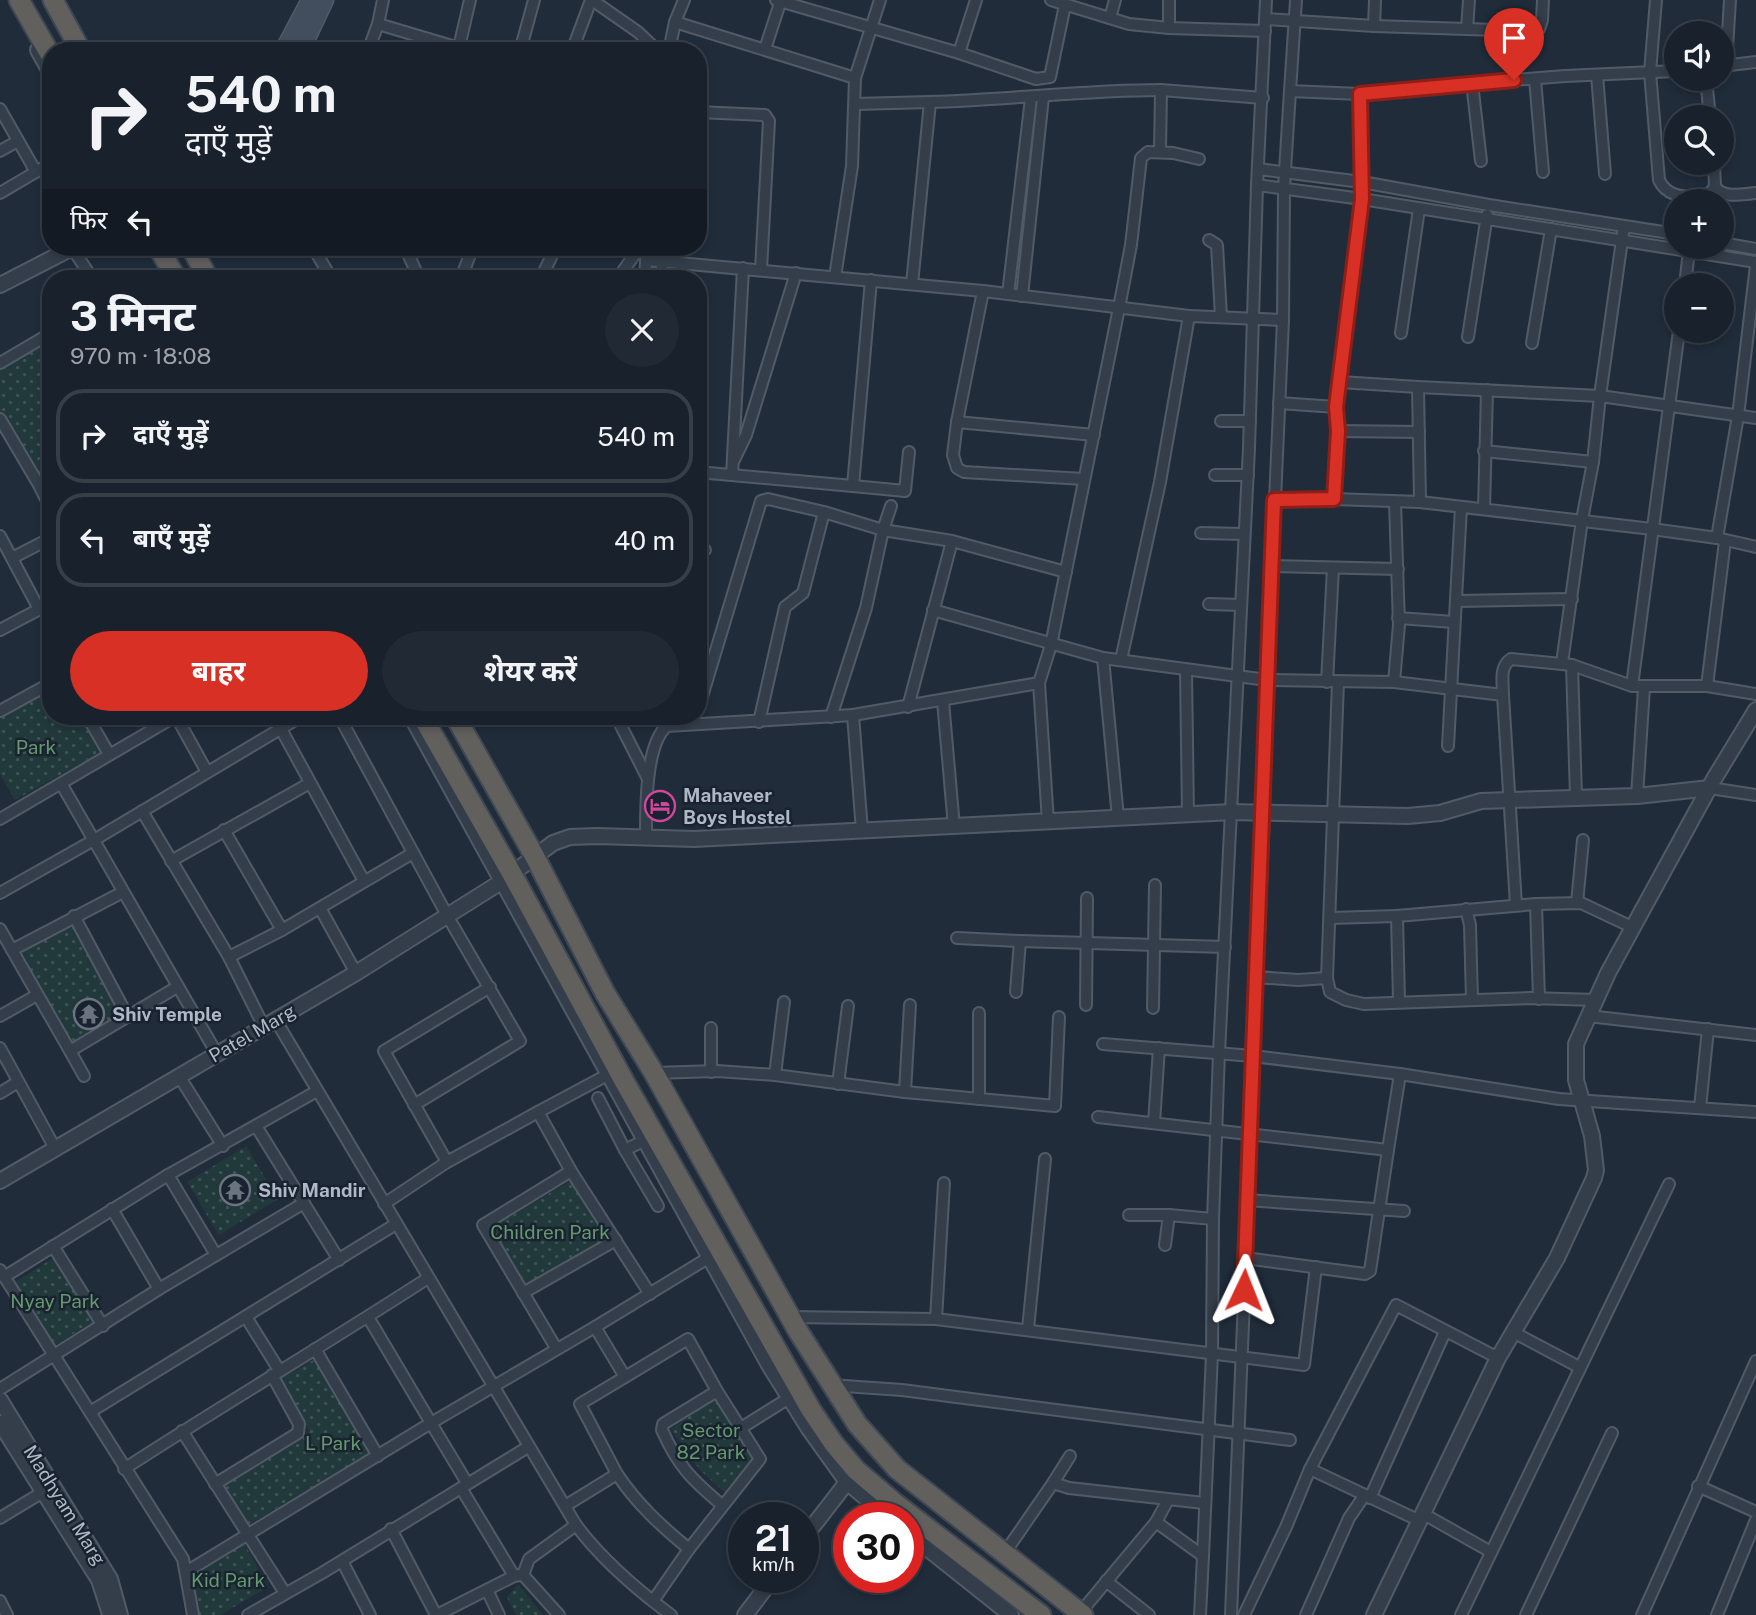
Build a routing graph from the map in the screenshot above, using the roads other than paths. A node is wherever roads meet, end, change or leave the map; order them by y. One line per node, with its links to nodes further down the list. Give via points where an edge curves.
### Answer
1 (10, 0): 50 (street)
2 (19, 0): 36 (highway)
3 (53, 0): 37 (highway)
4 (310, 0): 38 (main road)
5 (325, 0): 39 (main road)
6 (383, 0): 29 (street)
7 (470, 0): 42 (street)
8 (534, 0): 43 (street)
9 (592, 0): 35 (street); 44 (street)
10 (684, 0): 28 (street)
11 (779, 0): 32 (street); 48 (street)
12 (880, 0): 32 (street)
13 (976, 0): 49 (street)
14 (1051, 0): 24 (street)
15 (1115, 0): 25 (street)
16 (1169, 0): 33 (street)
17 (1266, 0): 30 (street)
18 (1296, 0): 26 (street)
19 (1375, 0): 31 (street)
20 (1469, 0): 34 (street)
21 (1543, 0): 34 (street, via 1539,29)
22 (1656, 0): 54 (street)
23 (1730, 0): 27 (street)
24 (1065, 5): 25 (street); 49 (street, via 1050,77 1044,80)
25 (1110, 18): 33 (street)
26 (1295, 21): 30 (street); 31 (street); 60 (street)
27 (1728, 21)
28 (675, 22): 47 (street); 48 (street)
29 (378, 24): 40 (street); 41 (street)
30 (1266, 25): 33 (street); 63 (street)
31 (1374, 26): 34 (street)
32 (871, 28): 49 (street); 56 (street)
33 (1169, 28)
34 (1467, 29)
35 (638, 32): 45 (street); 46 (street)
36 (43, 42)
37 (76, 42)
38 (288, 42)
39 (305, 42)
40 (371, 42)
41 (440, 42)
42 (465, 42)
43 (522, 42)
44 (576, 42)
45 (641, 42)
46 (649, 42)
47 (671, 42)
48 (765, 49): 56 (street)
49 (959, 53)
50 (42, 57)
51 (1756, 62): 52 (street)
52 (1734, 64)
53 (1664, 71): 54 (street)
54 (1650, 72): 55 (street); 84 (street, via 1659,180)
55 (1597, 75): 57 (street); 78 (street)
56 (855, 78): 65 (street)
57 (1535, 79): 58 (street); 77 (street)
58 (1472, 83): 61 (street); 72 (street)
59 (1161, 90): 62 (street); 63 (street); 70 (street)
60 (1290, 91): 61 (street); 76 (street)
61 (1360, 94): 80 (street)
62 (1037, 97): 64 (street); 97 (street); 98 (street)
63 (1263, 98): 74 (street)
64 (930, 102): 65 (street); 115 (street)
65 (855, 104): 113 (street, via 852,166)
66 (0, 109): 68 (street)
67 (707, 113): 111 (street, via 765,116 769,121)
68 (18, 141): 69 (street); 75 (street)
69 (0, 151)
70 (1160, 151): 71 (street); 120 (street, via 1141,158)
71 (1199, 159)
72 (1481, 161)
73 (42, 168): 75 (street)
74 (1258, 169): 76 (street); 81 (street)
75 (36, 172): 85 (street)
76 (1287, 172): 80 (street); 82 (street)
77 (1543, 172)
78 (1605, 174)
79 (1714, 175): 83 (street)
80 (1362, 183): 87 (street); 88 (street)
81 (1257, 186): 82 (street); 123 (street)
82 (1284, 187): 87 (street); 124 (street)
83 (1715, 187): 86 (street, via 1725,195)
84 (1665, 189)
85 (0, 192)
86 (1756, 193)
87 (1362, 199): 89 (street); 131 (street)
88 (1489, 205): 90 (street); 91 (street)
89 (1419, 209): 90 (street); 125 (street)
90 (1487, 219): 92 (street); 126 (street)
91 (1624, 226): 93 (street); 95 (street)
92 (1551, 229): 95 (street); 128 (street)
93 (1664, 232)
94 (1209, 240): 122 (street, via 1217,244)
95 (1622, 242): 99 (street); 134 (street)
96 (1734, 245): 100 (street)
97 (1013, 246): 98 (street); 118 (street)
98 (1027, 248): 119 (street)
99 (1664, 248)
100 (1756, 249)
101 (56, 256): 116 (street)
102 (646, 256): 105 (street)
103 (662, 256): 106 (street)
104 (1730, 259): 107 (street)
105 (646, 260): 106 (street); 109 (street)
106 (662, 261): 108 (street); 110 (street)
107 (1756, 264): 138 (street)
108 (743, 268): 111 (street); 149 (street)
109 (645, 270)
110 (661, 270)
111 (761, 270): 112 (street)
112 (796, 273): 113 (street); 149 (street, via 746,435)
113 (835, 277): 114 (street)
114 (871, 280): 115 (street); 158 (street)
115 (912, 284): 117 (street)
116 (0, 285)
117 (983, 291): 118 (street); 143 (street)
118 (1008, 294): 119 (street)
119 (1021, 296): 120 (street)
120 (1119, 308): 121 (street); 146 (street)
121 (1189, 316): 122 (street); 195 (street, via 1160,482)
122 (1221, 317): 123 (street)
123 (1253, 318): 124 (street); 142 (street)
124 (1283, 320): 135 (street)
125 (1401, 333)
126 (1468, 337)
127 (42, 338): 130 (street)
128 (1532, 343)
129 (1678, 343): 136 (street)
130 (0, 363)
131 (1340, 382): 132 (street); 137 (street)
132 (1418, 387): 133 (street); 145 (street)
133 (1487, 390): 134 (street); 147 (street)
134 (1600, 396): 136 (street); 150 (street)
135 (1279, 403): 137 (street); 161 (street)
136 (1670, 406): 138 (street); 169 (street)
137 (1336, 407): 144 (street)
138 (1738, 416): 139 (street); 174 (street)
139 (1756, 418)
140 (0, 419): 157 (street)
141 (1221, 421): 142 (street)
142 (1250, 421): 154 (street)
143 (957, 422): 146 (street); 155 (street, via 953,455 957,468 964,472)
144 (1338, 431): 145 (street); 160 (street)
145 (1419, 432): 163 (street)
146 (1094, 435): 155 (street)
147 (1484, 451): 150 (street); 166 (street)
148 (909, 452): 158 (street, via 905,491)
149 (733, 462): 152 (street)
150 (1593, 462): 168 (street)
151 (707, 473): 152 (street)
152 (732, 475): 158 (street)
153 (1215, 475): 154 (street)
154 (1248, 475): 172 (street)
155 (1084, 479): 182 (street)
156 (42, 483): 157 (street)
157 (39, 485): 159 (street)
158 (853, 486)
159 (42, 491)
160 (1334, 499): 161 (street); 162 (street)
161 (1274, 500): 179 (street)
162 (1395, 502): 163 (street); 181 (street)
163 (1420, 502): 165 (street)
164 (891, 506): 170 (street)
165 (1461, 507): 166 (street); 184 (street)
166 (1484, 509): 168 (street)
167 (824, 512): 170 (street); 199 (street, via 761,501); 217 (street, via 803,593 785,607)
168 (1582, 520): 169 (street); 183 (street)
169 (1652, 529): 174 (street); 205 (street)
170 (883, 530): 175 (street); 215 (street, via 866,608)
171 (1201, 533): 172 (street)
172 (1244, 534): 186 (street)
173 (0, 536): 178 (street)
174 (1721, 539): 177 (street); 204 (street)
175 (952, 541): 182 (street); 189 (street)
176 (42, 543): 178 (street)
177 (1756, 547)
178 (12, 558): 188 (street)
179 (1272, 566): 180 (street); 200 (street)
180 (1333, 568): 181 (street); 201 (street)
181 (1398, 569): 190 (street)
182 (1066, 572): 193 (street)
183 (1573, 599): 184 (street); 196 (street)
184 (1457, 601): 191 (street)
185 (1209, 604): 186 (street)
186 (1241, 605): 198 (street)
187 (42, 608): 188 (street)
188 (39, 609): 192 (street)
189 (933, 610): 193 (street); 211 (street)
190 (1398, 618): 191 (street); 202 (street)
191 (1454, 622): 207 (street)
192 (0, 630)
193 (1051, 645): 194 (street); 203 (street)
194 (1103, 658): 195 (street); 245 (street)
195 (1121, 660): 197 (street)
196 (1567, 664): 205 (street); 209 (street, via 1511,659 1503,669); 238 (street)
197 (1186, 670): 198 (street); 244 (street)
198 (1237, 675): 200 (street); 241 (street)
199 (707, 676)
200 (1266, 680): 201 (street); 242 (street)
201 (1332, 682): 202 (street); 243 (street)
202 (1394, 682): 207 (street)
203 (1039, 683): 210 (street); 247 (street)
204 (1707, 686): 205 (street); 208 (street)
205 (1638, 687): 237 (street)
206 (42, 688): 213 (street)
207 (1451, 690): 209 (street); 229 (street)
208 (1756, 694)
209 (1503, 695): 239 (street)
210 (943, 701): 211 (street); 248 (street)
211 (908, 707): 214 (street)
212 (1756, 710): 235 (street)
213 (0, 711)
214 (853, 715): 215 (street); 250 (street)
215 (831, 717): 217 (street)
216 (707, 720): 217 (street)
217 (759, 722)
218 (92, 725): 230 (street)
219 (160, 725): 230 (street)
220 (181, 725): 231 (street)
221 (287, 725): 228 (street)
222 (344, 725): 254 (street)
223 (416, 725): 257 (street)
224 (427, 725): 257 (highway)
225 (460, 725): 255 (highway)
226 (621, 725): 232 (street)
227 (676, 725): 232 (street, via 664,728)
228 (281, 729): 231 (street); 233 (street)
229 (1448, 746)
230 (109, 754): 234 (street)
231 (207, 772): 240 (street)
232 (647, 777): 251 (street)
233 (310, 783): 249 (street); 258 (street)
234 (62, 785): 246 (street); 253 (street)
235 (1710, 788): 236 (street); 237 (street, Patel Marg); 272 (street)
236 (1756, 795)
237 (1637, 796): 238 (street, Patel Marg)
238 (1576, 797): 239 (street, Patel Marg)
239 (1508, 799): 243 (street, Patel Marg, via 1408,816); 265 (street)
240 (142, 811): 253 (street); 256 (street)
241 (1233, 812): 242 (street, Patel Marg); 244 (street, Patel Marg); 279 (street)
242 (1264, 813): 243 (street, Patel Marg); 283 (street)
243 (1333, 814): 271 (street)
244 (1188, 815): 245 (street, Patel Marg)
245 (1118, 818): 247 (street, Patel Marg)
246 (0, 819)
247 (1048, 822): 248 (street, Patel Marg)
248 (954, 827): 250 (street, Patel Marg)
249 (224, 830): 256 (street); 274 (street)
250 (862, 831): 251 (street, Patel Marg)
251 (646, 838): 255 (street, Patel Marg, via 570,837)
252 (1583, 839): 263 (street)
253 (94, 840): 260 (street); 261 (street)
254 (413, 853): 258 (street); 270 (street)
255 (535, 857): 257 (street, Patel Marg); 315 (highway, via 605,993)
256 (171, 861): 281 (street)
257 (507, 878): 270 (street, Patel Marg); 316 (street); 414 (highway)
258 (363, 881): 266 (street)
259 (1155, 885): 278 (street)
260 (123, 892): 268 (street); 285 (street)
261 (0, 893)
262 (1087, 898): 277 (street)
263 (1577, 903): 264 (street); 272 (street)
264 (1536, 904): 265 (street); 289 (street)
265 (1516, 905): 267 (street)
266 (320, 908): 274 (street); 282 (street)
267 (1466, 909): 269 (street); 290 (street)
268 (74, 916): 280 (street); 301 (street)
269 (1397, 916): 271 (street); 293 (street)
270 (448, 917): 282 (street, Patel Marg); 286 (street)
271 (1330, 918): 284 (street)
272 (1633, 928): 291 (street)
273 (0, 929): 280 (street)
274 (282, 930): 281 (street)
275 (957, 938): 276 (street)
276 (1020, 941): 277 (street); 287 (street)
277 (1088, 944): 278 (street); 295 (street)
278 (1155, 946): 279 (street); 297 (street)
279 (1226, 947): 311 (street)
280 (12, 950): 288 (street)
281 (229, 957): 303 (street)
282 (356, 973): 303 (street, Patel Marg)
283 (1256, 977): 284 (street); 313 (street)
284 (1328, 978): 293 (street, via 1330,992 1346,1000)
285 (177, 987): 301 (street); 312 (street)
286 (490, 987): 329 (street, via 520,1041); 329 (street, via 384,1051)
287 (1016, 992)
288 (37, 995): 299 (street); 310 (street)
289 (1539, 999): 290 (street); 291 (street)
290 (1472, 1000): 293 (street)
291 (1597, 1000): 300 (street)
292 (784, 1002): 318 (street)
293 (1399, 1002)
294 (910, 1005): 324 (street)
295 (1086, 1005)
296 (848, 1006): 322 (street)
297 (1153, 1008)
298 (979, 1013): 327 (street)
299 (0, 1016)
300 (1588, 1016): 305 (street); 328 (street, via 1575,1051)
301 (128, 1017): 310 (street)
302 (1059, 1017): 327 (street, via 1055,1106)
303 (270, 1023): 312 (street, Patel Marg); 323 (street)
304 (711, 1028): 314 (street)
305 (1708, 1029): 306 (street); 330 (street)
306 (1756, 1035)
307 (1103, 1044): 309 (street)
308 (0, 1048): 321 (street)
309 (1159, 1048): 311 (street); 334 (street)
310 (70, 1051): 319 (street)
311 (1219, 1053): 313 (street); 336 (street)
312 (217, 1054): 320 (street, Patel Marg)
313 (1253, 1056): 317 (street); 337 (street)
314 (711, 1072): 315 (street); 318 (street)
315 (654, 1073): 376 (highway)
316 (609, 1074): 331 (street); 338 (street)
317 (1400, 1074): 328 (street); 342 (street)
318 (775, 1075): 322 (street)
319 (84, 1076)
320 (179, 1076): 339 (street); 340 (street, Patel Marg)
321 (18, 1082): 325 (street); 340 (street)
322 (838, 1084): 324 (street)
323 (317, 1091): 335 (street); 352 (street)
324 (905, 1092): 327 (street)
325 (0, 1093)
326 (598, 1098): 341 (street)
327 (979, 1099)
328 (1581, 1100): 330 (street); 382 (street, via 1592,1136 1594,1178 1557,1258)
329 (414, 1105): 344 (street)
330 (1700, 1108): 332 (street)
331 (538, 1112): 344 (street); 345 (street)
332 (1756, 1112)
333 (1098, 1116): 334 (street)
334 (1154, 1123): 336 (street)
335 (256, 1126): 339 (street); 351 (street)
336 (1217, 1130): 337 (street); 359 (street)
337 (1250, 1134): 342 (street); 350 (street)
338 (645, 1140): 341 (street); 365 (street)
339 (223, 1146): 346 (street)
340 (55, 1150): 347 (street, Patel Marg)
341 (625, 1150): 353 (street)
342 (1388, 1150): 355 (street)
343 (1045, 1159): 380 (street)
344 (447, 1162): 352 (street)
345 (571, 1171): 361 (street); 372 (street, via 483,1225)
346 (168, 1175): 354 (street); 364 (street)
347 (0, 1181)
348 (944, 1183): 377 (street)
349 (1669, 1184): 390 (street)
350 (1246, 1200): 355 (street); 366 (street)
351 (304, 1203): 364 (street); 367 (street)
352 (384, 1204): 360 (street)
353 (658, 1206)
354 (112, 1209): 363 (street); 371 (street)
355 (1378, 1210): 356 (street); 368 (street, via 1370,1271)
356 (1404, 1211)
357 (1129, 1215): 358 (street)
358 (1169, 1215): 359 (street); 362 (street)
359 (1213, 1219): 385 (street)
360 (396, 1224): 367 (street); 370 (street)
361 (616, 1240): 372 (street); 373 (street)
362 (1166, 1245)
363 (54, 1246): 369 (street); 378 (street)
364 (216, 1255): 371 (street)
365 (708, 1258): 373 (street); 397 (street)
366 (1245, 1258): 368 (street); 387 (street)
367 (339, 1260): 374 (street)
368 (1316, 1267): 387 (street, via 1304,1365)
369 (2, 1273): 386 (street)
370 (428, 1278): 375 (street); 394 (street)
371 (159, 1289): 378 (street)
372 (523, 1293): 383 (street)
373 (650, 1294): 379 (street)
374 (246, 1317): 391 (street); 399 (street)
375 (368, 1317): 384 (street); 400 (street)
376 (790, 1317): 377 (street); 393 (highway)
377 (936, 1319): 380 (street)
378 (103, 1325): 386 (street)
379 (595, 1327): 383 (street); 392 (street)
380 (1028, 1329): 385 (street)
381 (1445, 1332): 388 (street); 412 (street, via 1396,1305); 420 (street)
382 (1513, 1332): 388 (street); 390 (street)
383 (556, 1348): 394 (street)
384 (314, 1349): 391 (street); 409 (street)
385 (1212, 1354): 387 (street); 402 (street)
386 (53, 1356): 395 (street); 399 (street)
387 (1240, 1358): 405 (street)
388 (1498, 1358): 427 (street)
389 (1756, 1361): 418 (street)
390 (1579, 1367): 437 (street)
391 (275, 1372): 404 (street); 416 (street, via 299,1424 298,1433)
392 (625, 1377): 396 (street, via 688,1339); 413 (street, via 580,1404)
393 (830, 1385): 402 (street); 438 (highway, via 897,1469)
394 (492, 1386): 400 (street); 408 (street)
395 (0, 1389)
396 (717, 1391): 401 (street); 424 (street, via 663,1424 662,1430 682,1468)
397 (789, 1398): 401 (street); 414 (street)
398 (0, 1400): 452 (street, Madhyam Marg, via 110,1579)
399 (90, 1412): 411 (street)
400 (431, 1423): 409 (street); 417 (street)
401 (741, 1428): 424 (street, via 760,1460)
402 (1208, 1428): 405 (street); 423 (street)
403 (2, 1431): 419 (street, Madhyam Marg)
404 (182, 1431): 411 (street); 416 (street)
405 (1237, 1432): 407 (street); 465 (street)
406 (1612, 1433): 470 (street)
407 (1290, 1440)
408 (528, 1447): 417 (street); 425 (street)
409 (378, 1456): 434 (street)
410 (1070, 1456): 415 (street)
411 (124, 1469): 441 (street, via 183,1559)
412 (1310, 1469): 420 (street); 466 (street)
413 (617, 1474): 425 (street); 436 (street, via 652,1518)
414 (852, 1476): 422 (street); 429 (street); 462 (highway)
415 (1053, 1483): 421 (street); 438 (street)
416 (215, 1484): 434 (street)
417 (464, 1485): 433 (street); 442 (street)
418 (1698, 1486): 426 (street); 471 (street)
419 (43, 1492): 428 (street); 451 (street, Madhyam Marg, via 99,1580)
420 (1367, 1497): 427 (street); 467 (street, via 1349,1518)
421 (1168, 1500): 423 (street); 431 (street)
422 (875, 1502)
423 (1204, 1503): 439 (street)
424 (722, 1505): 436 (street)
425 (565, 1506): 432 (street)
426 (1756, 1512)
427 (1420, 1517): 437 (street); 468 (street)
428 (0, 1518)
429 (819, 1518)
430 (1756, 1520): 472 (street)
431 (1156, 1522): 439 (street); 443 (street)
432 (576, 1525): 442 (street, via 529,1559); 448 (street, via 614,1569)
433 (391, 1530): 440 (street); 456 (street)
434 (247, 1534): 441 (street); 445 (street)
435 (924, 1546): 461 (street)
436 (689, 1549): 448 (street)
437 (1491, 1552): 469 (street)
438 (1004, 1554): 449 (highway)
439 (1203, 1556): 464 (street)
440 (341, 1561): 445 (street); 455 (street)
441 (186, 1572): 453 (street)
442 (518, 1575): 444 (street); 458 (street)
443 (1106, 1581): 449 (street); 463 (street)
444 (487, 1590): 456 (street); 457 (street)
445 (285, 1593): 454 (street)
446 (762, 1593): 460 (street)
447 (0, 1601): 450 (street)
448 (653, 1601): 459 (street)
449 (1081, 1614)
450 (7, 1615)
451 (110, 1615)
452 (120, 1615)
453 (193, 1615)
454 (248, 1615)
455 (370, 1615)
456 (437, 1615)
457 (499, 1615)
458 (559, 1615)
459 (671, 1615)
460 (745, 1615)
461 (1010, 1615)
462 (1041, 1615)
463 (1149, 1615)
464 (1200, 1615)
465 (1231, 1615)
466 (1244, 1615)
467 (1306, 1615)
468 (1374, 1615)
469 (1461, 1615)
470 (1526, 1615)
471 (1642, 1615)
472 (1717, 1615)

